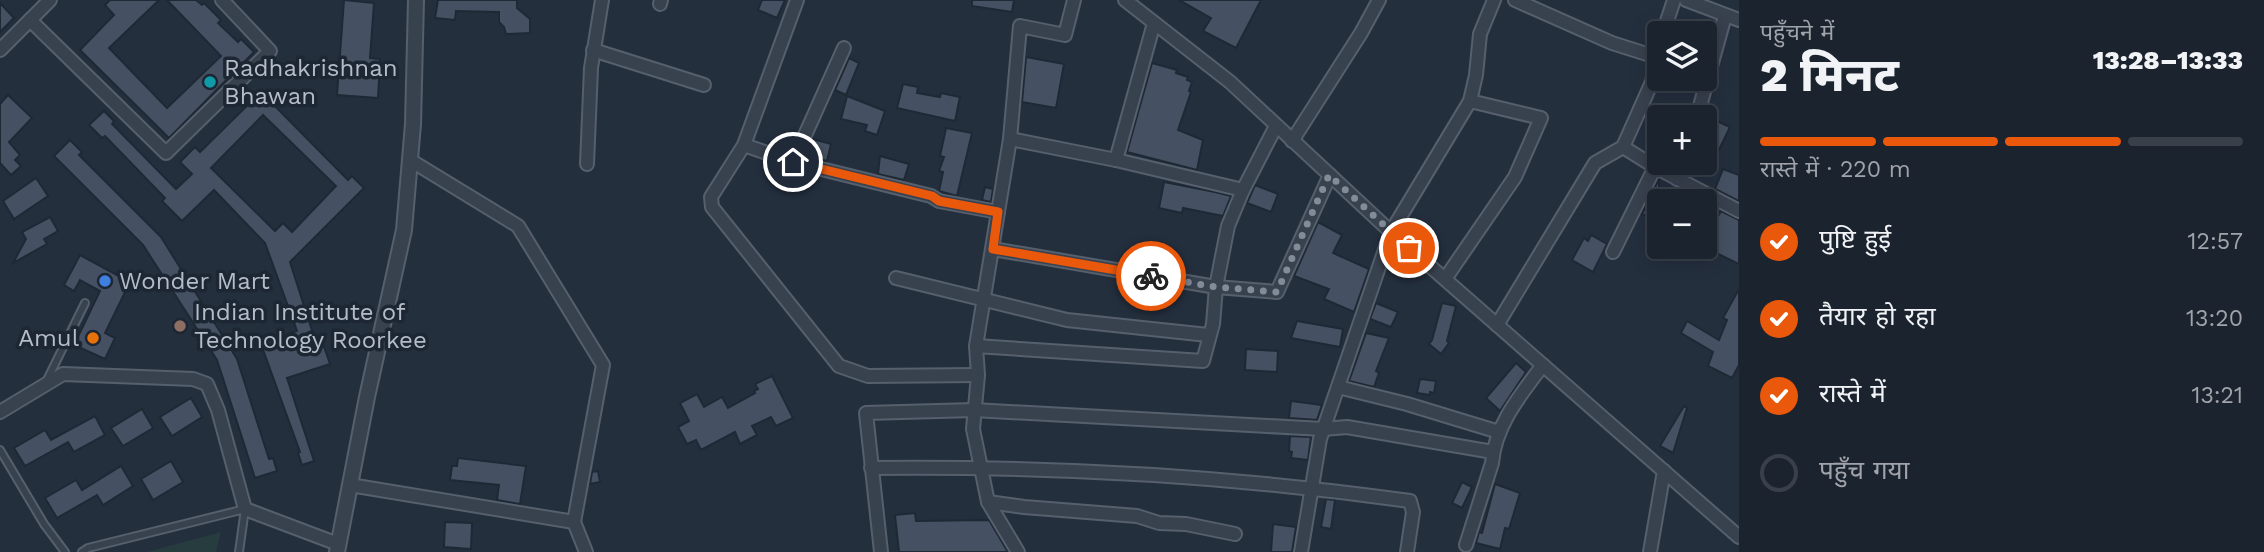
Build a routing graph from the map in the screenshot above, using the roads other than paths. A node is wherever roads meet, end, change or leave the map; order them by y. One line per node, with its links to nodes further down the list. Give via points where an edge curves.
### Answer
1 (50, 0): 14 (street)
2 (222, 0): 14 (street, via 270,51 166,153)
3 (416, 0): 31 (street)
4 (602, 0): 20 (street)
5 (797, 0): 29 (street)
6 (1074, 0): 27 (street, via 1065,34 1020,26)
7 (1125, 0): 17 (street)
8 (1379, 0): 28 (street)
9 (1494, 0): 24 (street, via 1480,34)
10 (1515, 0): 21 (street, via 1612,43)
11 (1674, 0): 16 (street)
12 (1686, 0): 13 (street)
13 (1725, 16): 15 (street); 25 (street)
14 (30, 20): 19 (street)
15 (1739, 20)
16 (1667, 21)
17 (1154, 23): 26 (street, via 1230,82); 32 (street)
18 (844, 48): 33 (street)
19 (0, 50)
20 (593, 50): 22 (street); 35 (street)
21 (1647, 50)
22 (704, 85)
23 (1648, 91): 30 (street)
24 (1470, 101): 44 (street); 48 (street, via 1541,118 1515,177)
25 (1700, 105)
26 (1276, 126): 28 (street); 41 (street)
27 (1010, 139): 32 (street); 43 (street)
28 (1293, 141): 36 (street)
29 (744, 145): 33 (street); 56 (street, via 711,197 712,207 839,366 868,376)
30 (1623, 147): 34 (street); 52 (street, via 1595,163)
31 (410, 160): 68 (street, via 404,230); 72 (street, via 518,226 603,365)
32 (1116, 160): 41 (street)
33 (793, 162): 43 (street)
34 (1647, 162)
35 (587, 164)
36 (1329, 175): 44 (street); 49 (street, via 1277,292)
37 (1651, 175): 46 (street)
38 (1670, 175): 40 (street)
39 (1679, 175): 40 (street)
40 (1677, 179): 42 (street)
41 (1243, 190): 49 (street, via 1228,226)
42 (1739, 211)
43 (998, 212): 45 (street)
44 (1391, 232): 48 (street); 58 (street)
45 (993, 249): 49 (street); 50 (street)
46 (1613, 252)
47 (896, 278): 50 (street)
48 (1445, 279): 52 (street)
49 (1216, 287): 53 (street)
50 (984, 300): 53 (street, via 1067,320); 54 (street)
51 (85, 303): 57 (lane)
52 (1497, 325): 55 (street)
53 (1208, 335): 54 (street, via 1203,361)
54 (975, 346): 56 (street)
55 (1543, 365): 62 (street); 67 (street)
56 (978, 375): 59 (street)
57 (45, 385): 60 (street); 71 (street, via 63,374 193,379 207,384)
58 (1338, 387): 61 (street); 62 (street)
59 (974, 410): 61 (street); 65 (street); 66 (street, via 866,412)
60 (0, 412)
61 (1324, 429): 64 (street, via 1347,427); 69 (street)
62 (1499, 432): 64 (street)
63 (0, 450): 77 (lane)
64 (1493, 452): 75 (street)
65 (981, 467): 66 (street); 69 (street); 70 (street)
66 (871, 468): 81 (street)
67 (1664, 471): 74 (street); 85 (street)
68 (350, 485): 72 (street); 76 (street)
69 (1311, 487): 83 (street); 84 (street, via 1410,501 1413,512)
70 (988, 502): 73 (street, via 1137,516); 82 (street)
71 (245, 509): 76 (street); 78 (lane); 79 (lane)
72 (574, 522): 80 (street)
73 (1235, 534)
74 (1739, 537)
75 (1465, 545)
76 (337, 548)
77 (65, 552)
78 (82, 552)
79 (239, 552)
80 (586, 552)
81 (881, 552)
82 (1018, 552)
83 (1301, 552)
84 (1407, 552)
85 (1650, 552)

